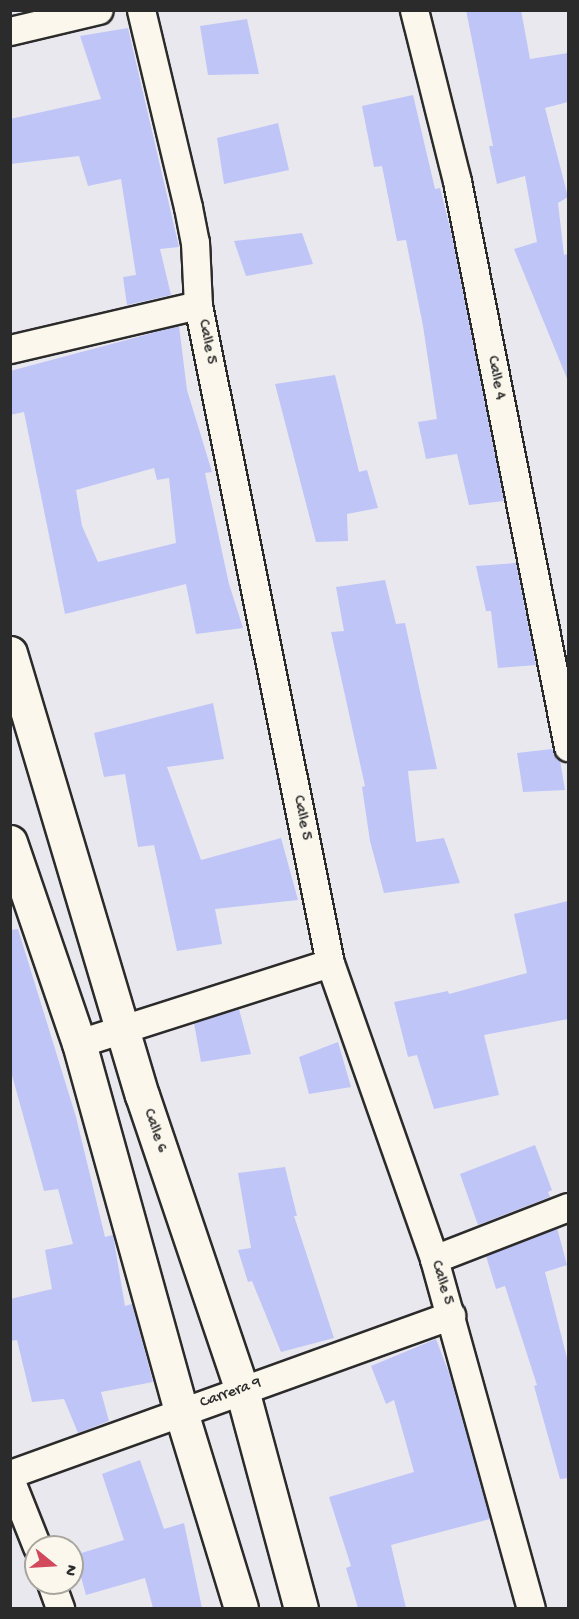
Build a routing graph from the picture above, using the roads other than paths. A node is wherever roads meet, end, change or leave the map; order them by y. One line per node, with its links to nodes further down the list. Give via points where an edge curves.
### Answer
1 (99, 10): 4 (street)
2 (141, 10): 5 (street, Calle 5, via 195,242)
3 (414, 10): 8 (street, Calle 4, via 457,181)
4 (10, 31)
5 (198, 305): 6 (street); 10 (street, Calle 5)
6 (10, 349)
7 (10, 653): 11 (street, Calle 6)
8 (568, 747)
9 (10, 842): 12 (street)
10 (330, 963): 11 (street); 14 (street, Calle 5)
11 (121, 1027): 12 (street); 16 (street, Calle 6)
12 (79, 1043): 17 (street)
13 (568, 1207): 14 (street)
14 (434, 1259): 15 (street, Calle 5)
15 (451, 1315): 16 (street, Carrera 9); 23 (street, Calle 5)
16 (242, 1390): 17 (street, Carrera 9); 22 (street, Calle 6)
17 (181, 1412): 18 (street, Carrera 9); 21 (street)
18 (10, 1473)
19 (10, 1479): 20 (street)
20 (32, 1535)
21 (241, 1608)
22 (301, 1608)
23 (531, 1608)

